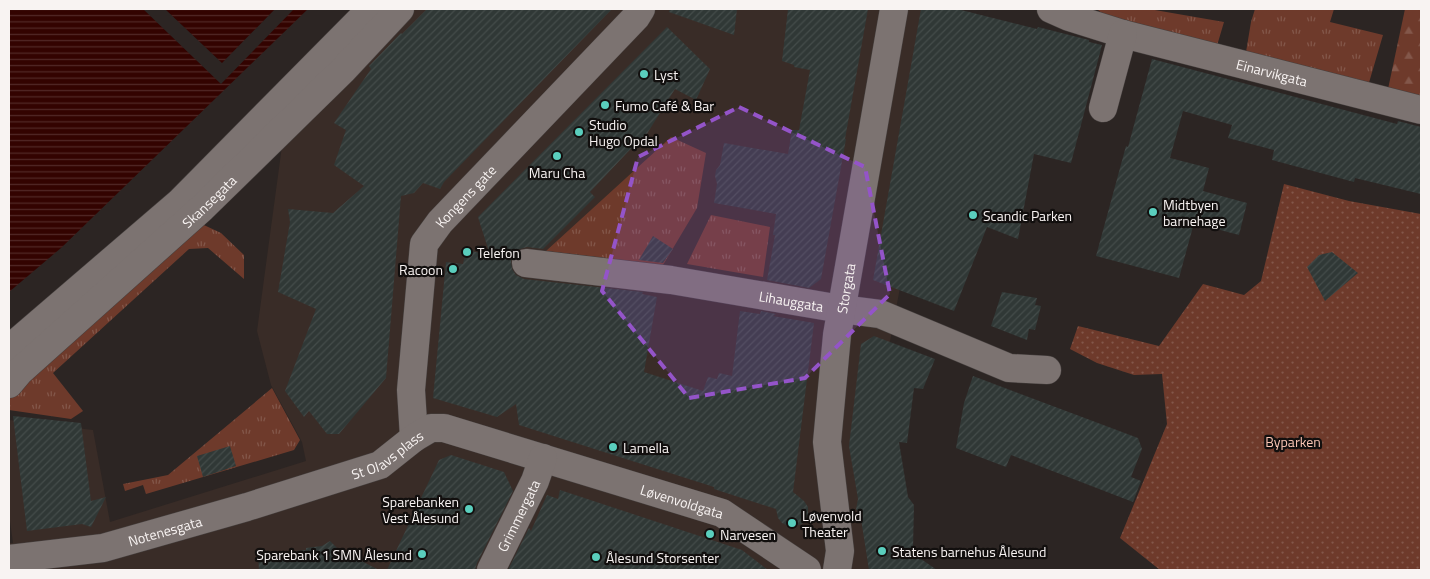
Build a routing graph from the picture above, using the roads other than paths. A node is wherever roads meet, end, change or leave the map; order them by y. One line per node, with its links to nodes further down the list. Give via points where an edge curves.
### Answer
1 (371, 9): 11 (street, Skansegata, via 180,202)
2 (400, 9): 13 (street, Skansegata, via 343,70 202,208)
3 (641, 9): 14 (street, Kongens gate, via 440,222 424,244 411,390)
4 (894, 9): 10 (street, Storgata)
5 (1051, 9): 6 (street, Einarvikgata)
6 (1123, 34): 7 (street); 8 (street, Einarvikgata)
7 (1103, 108)
8 (1421, 110)
9 (526, 263): 10 (street, Lihauggata, via 671,280)
10 (841, 309): 12 (street, Lihauggata, via 880,314 1009,368); 20 (street, Storgata, via 826,442 840,551)
11 (9, 349)
12 (1047, 370)
13 (9, 384)
14 (414, 438): 15 (street, St Olavs plass, via 431,428 444,428); 16 (street, St Olavs plass, via 380,465)
15 (543, 458): 18 (street, Grimmergata); 19 (street, Løvenvoldgata, via 722,513)
16 (316, 485): 17 (street, Notenesgata, via 103,548)
17 (9, 559)
18 (491, 570)
19 (807, 570)
20 (837, 570)

